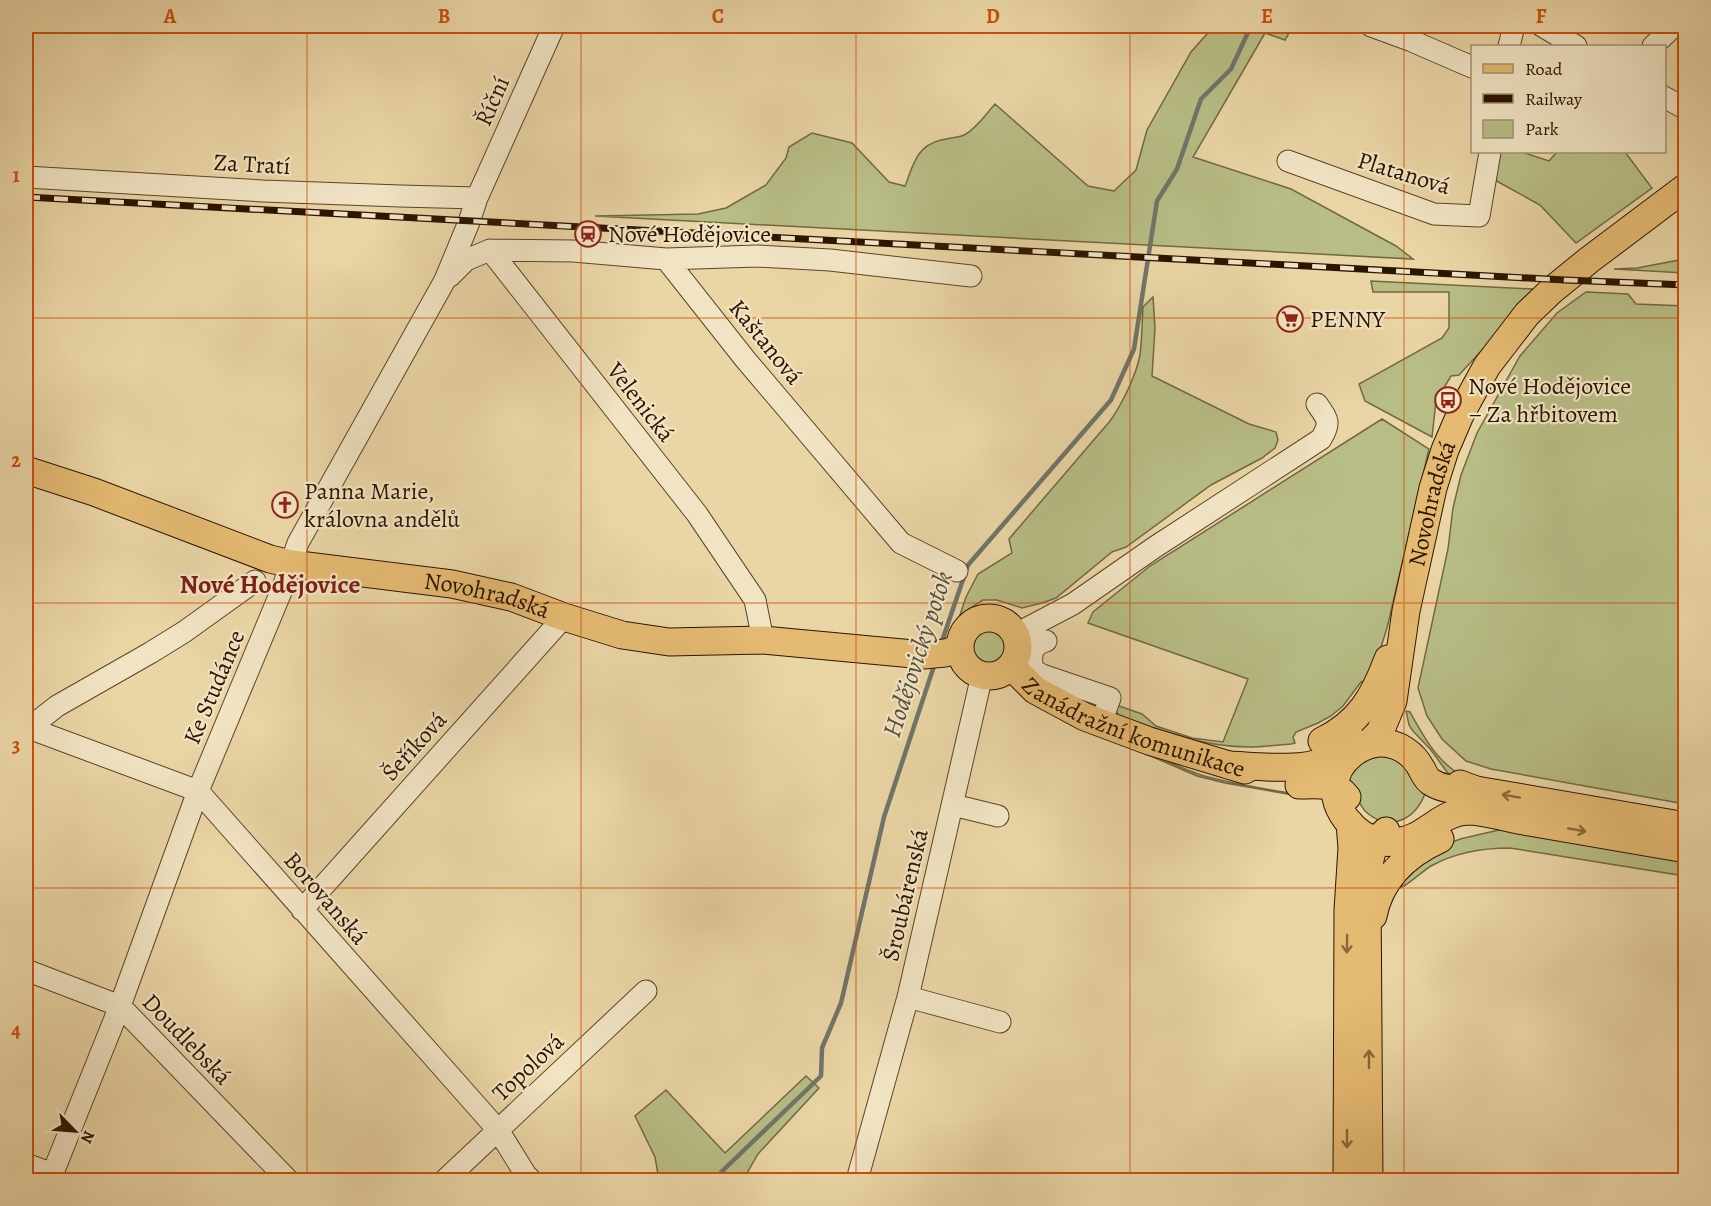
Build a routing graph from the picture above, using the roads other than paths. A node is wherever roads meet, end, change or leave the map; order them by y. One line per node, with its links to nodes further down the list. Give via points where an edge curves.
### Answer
1 (554, 26): 16 (street, Říční)
2 (1371, 26): 9 (street)
3 (1514, 26): 6 (street)
4 (1542, 26): 7 (street)
5 (1674, 26): 8 (street)
6 (1509, 45)
7 (1574, 45)
8 (1654, 45)
9 (1471, 66)
10 (1666, 98): 11 (street)
11 (1686, 109)
12 (1490, 153): 13 (street, Platanová, via 1479,216 1434,213)
13 (1287, 162)
14 (26, 177): 16 (street, Za Tratí)
15 (1686, 187): 26 (main road, Novohradská, via 1551,291 1527,314 1487,366 1445,450)
16 (477, 198): 20 (street, Ke Studánce)
17 (490, 250): 18 (street, via 573,250); 20 (street, via 466,260); 29 (street, Velenická, via 697,514 755,600)
18 (666, 259): 19 (street, via 757,256 830,260); 24 (street, Kaštanová, via 901,543)
19 (971, 276)
20 (445, 280): 23 (street, Ke Studánce, via 298,543)
21 (1317, 404): 28 (street, via 1328,420 1321,439 1073,604)
22 (26, 470): 23 (main road, Novohradská, via 270,560)
23 (291, 564): 27 (main road, Novohradská, via 452,584 512,597); 40 (street, Ke Studánce)
24 (957, 571)
25 (255, 581): 35 (street, via 184,632)
26 (1406, 611): 36 (main road, Novohradská); 37 (main road, via 1374,694 1334,735 1299,749 1273,752)
27 (564, 617): 29 (main road, Novohradská, via 622,635 669,642); 48 (street, Šeříková)
28 (1016, 634): 31 (main road, via 997,618 981,618 967,626); 32 (main road, via 1018,651)
29 (763, 640): 31 (main road, Novohradská)
30 (1046, 640): 34 (street, via 1038,643 1031,657)
31 (943, 652): 33 (main road)
32 (1011, 666): 33 (main road, via 1000,674); 34 (main road, Zanádražní komunikace)
33 (982, 675): 42 (street, Šroubárenská)
34 (1038, 682): 37 (main road, Zanádražní komunikace, via 1085,717)
35 (27, 727): 40 (street, Borovanská)
36 (1384, 738): 38 (main road, via 1365,733 1315,764); 39 (main road, via 1416,760 1430,782); 39 (main road, via 1413,741 1426,754); 41 (main road, via 1357,750 1341,766 1336,776)
37 (1149, 741): 38 (main road, Zanádražní komunikace)
38 (1229, 765): 41 (main road, Zanádražní komunikace, via 1322,792)
39 (1435, 778): 45 (main road, one-way to 39, via 1476,790); 46 (main road, via 1433,803 1422,819)
40 (198, 791): 48 (street, Borovanská); 53 (street, Ke Studánce)
41 (1340, 804): 46 (main road, Zanádražní komunikace, via 1359,831); 46 (main road, via 1346,795 1360,818); 62 (main road, one-way to 62, via 1352,848)
42 (953, 805): 43 (street, Šroubárenská); 52 (street, Šroubárenská)
43 (998, 816)
44 (1519, 820): 46 (main road, via 1465,811 1445,817 1409,838 1389,842); 47 (main road, one-way to 47); 50 (main road, via 1463,830 1416,853 1394,872 1374,910)
45 (1686, 826)
46 (1382, 836): 50 (main road, via 1370,858 1367,888)
47 (1686, 849)
48 (302, 910): 55 (street, Borovanská)
49 (26, 970): 53 (street, Doudlebská)
50 (1369, 989): 63 (main road, one-way to 50)
51 (646, 991): 55 (street, Topolová)
52 (908, 997): 54 (street, Šroubárenská); 61 (street, Šroubárenská)
53 (120, 1006): 57 (street, Ke Studánce); 58 (street, Doudlebská)
54 (1000, 1022)
55 (498, 1130): 59 (street, Topolová); 60 (street, Borovanská)
56 (26, 1164): 57 (street)
57 (52, 1177)
58 (288, 1180)
59 (446, 1180)
60 (531, 1180)
61 (857, 1180)
62 (1347, 1180)
63 (1369, 1180)

